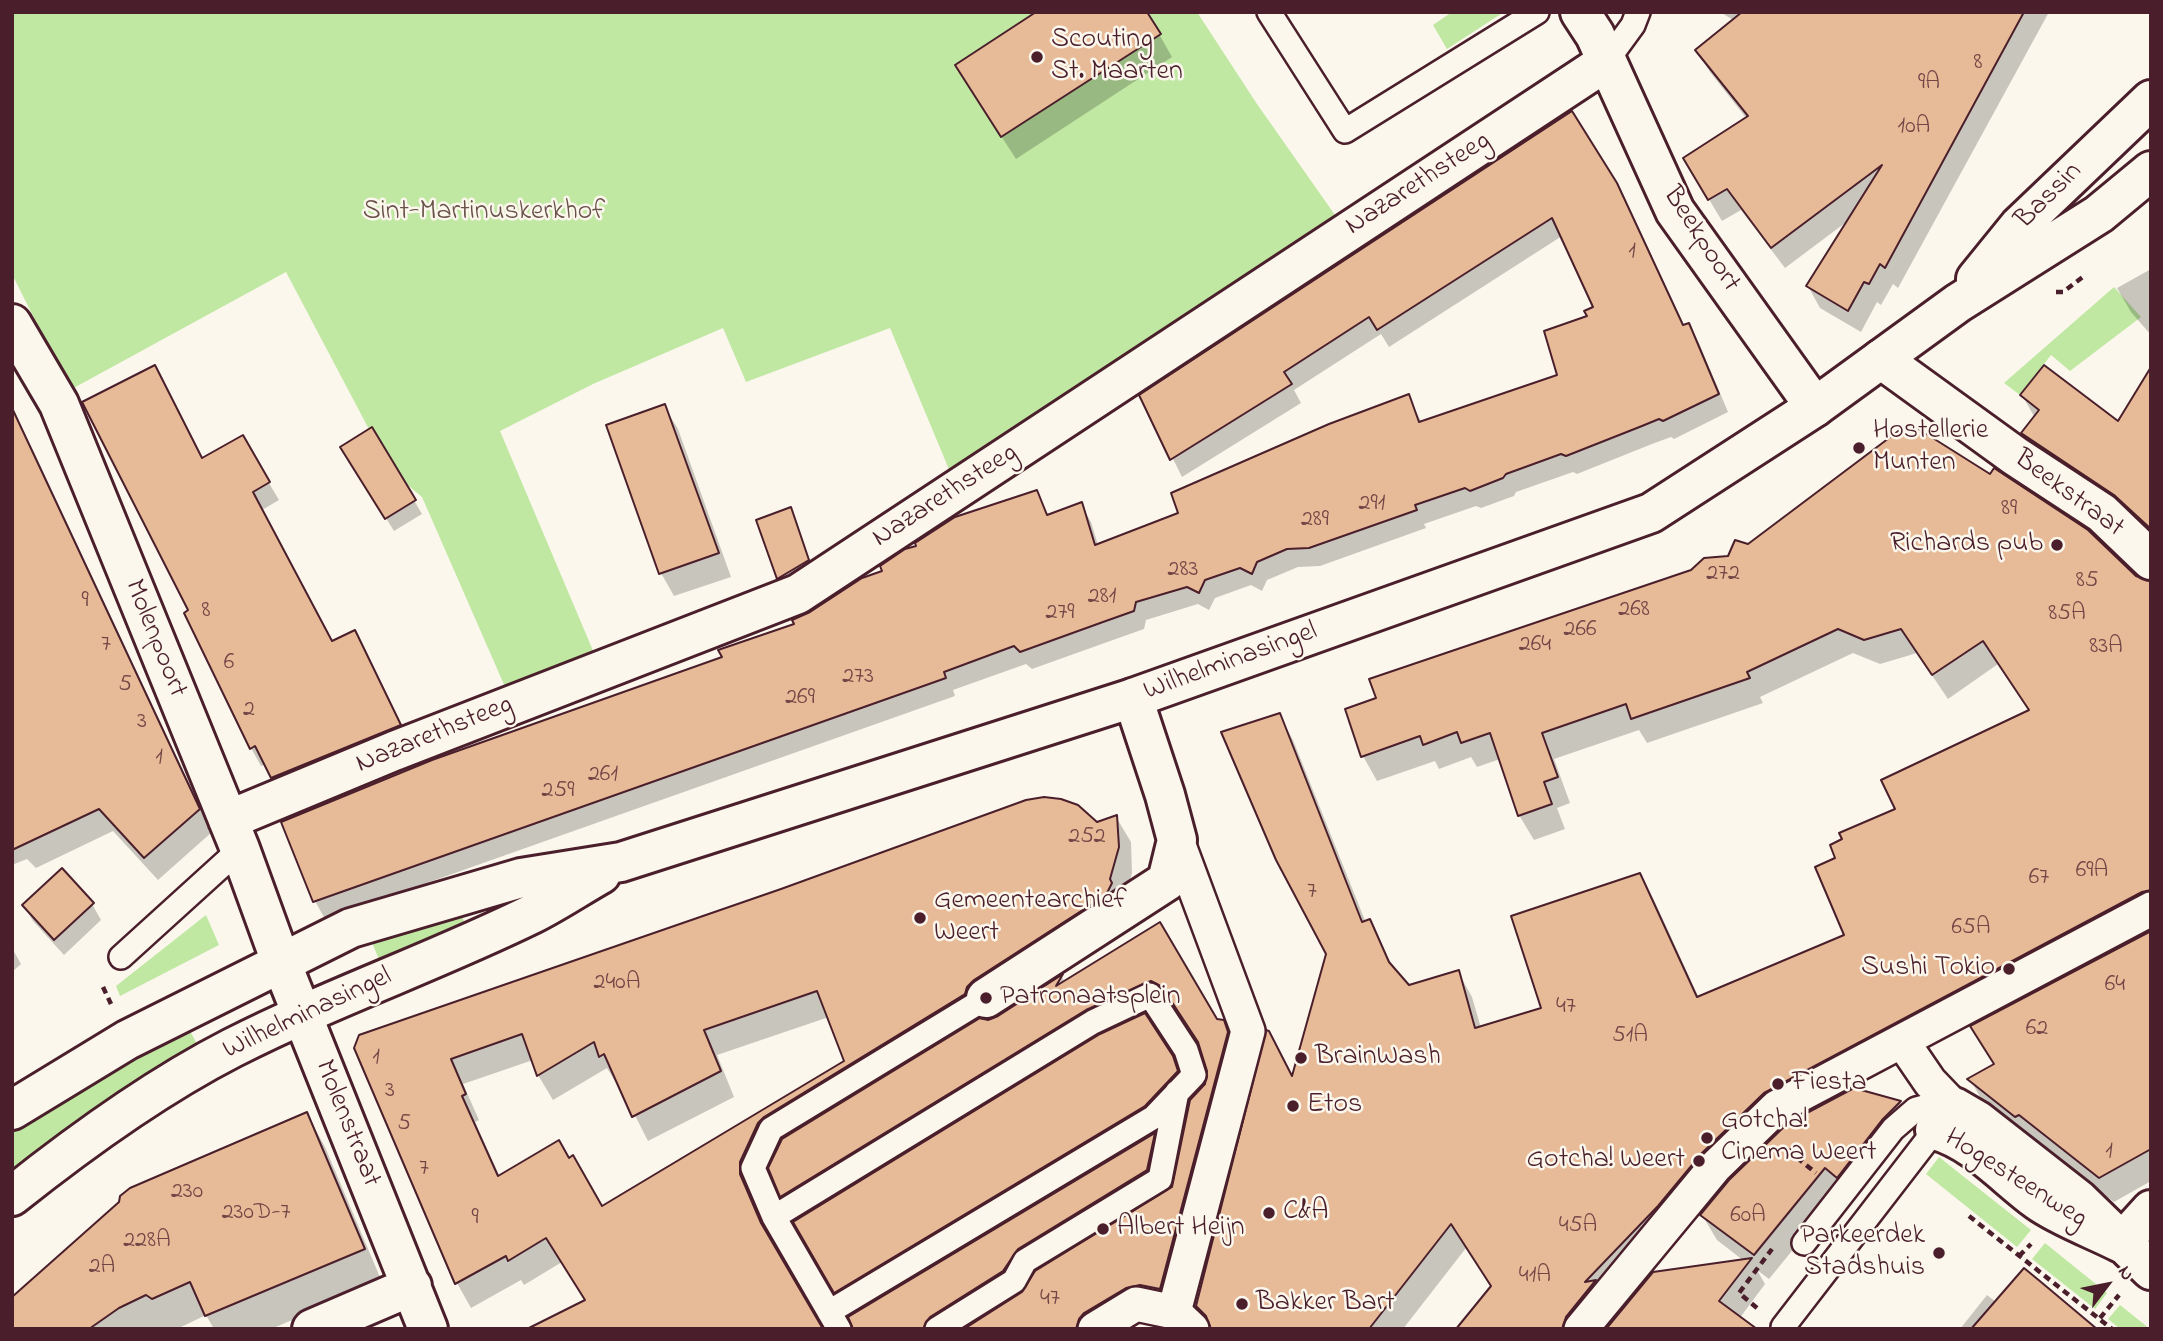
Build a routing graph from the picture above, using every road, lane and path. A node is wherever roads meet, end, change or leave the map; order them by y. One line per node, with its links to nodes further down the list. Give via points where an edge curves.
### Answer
1 (1269, 12): 2 (lane, via 1345,131)
2 (1537, 12)
3 (1580, 12): 5 (street, Beekpoort)
4 (1638, 12): 5 (lane)
5 (1606, 62): 11 (street, Beekpoort, via 1675,211); 14 (street, Nazarethsteeg, via 798,594 394,751)
6 (2151, 100): 8 (street, Bassin, via 2019,226)
7 (2151, 171): 8 (street, Bassin, via 2099,214)
8 (1958, 303): 10 (street, Bassin)
9 (12, 324): 14 (street, Molenpoort, via 59,404)
10 (1881, 359): 11 (street, Bassin); 12 (street, Beekstraat, via 2102,513)
11 (1815, 407): 13 (street, Wilhelminasingel, via 1651,513)
12 (2151, 560)
13 (1133, 698): 15 (street); 16 (street, Wilhelminasingel)
14 (234, 835): 18 (lane); 19 (street, Molenpoort)
15 (1177, 840): 20 (street, via 1167,881); 38 (street, via 1248,1031)
16 (621, 862): 19 (street, Wilhelminasingel, via 521,878 351,928); 21 (street, Wilhelminasingel, via 533,913)
17 (2151, 909): 23 (street)
18 (121, 957): 22 (path, via 99,977)
19 (281, 962): 21 (street, Molenstraat); 22 (street, Wilhelminasingel)
20 (986, 998): 30 (lane, via 771,1129 753,1168)
21 (303, 1014): 27 (street, Wilhelminasingel, via 156,1091); 34 (street, Molenstraat)
22 (127, 1040): 25 (street, Wilhelminasingel)
23 (1902, 1041): 26 (street, Hogesteenweg, via 1930,1082); 43 (street, via 1777,1107 1714,1167)
24 (1177, 1092): 30 (lane, via 1194,1075 1186,1049 1150,995 1093,1022); 37 (lane, via 1154,1117); 41 (lane, via 1160,1179 1025,1261 1014,1281)
25 (12, 1110)
26 (1944, 1119): 31 (lane, via 1935,1104 1916,1109 1893,1129); 32 (street, Hogesteenweg, via 1978,1121 2079,1200); 44 (lane)
27 (12, 1196)
28 (2151, 1210): 32 (street)
29 (1969, 1216): 36 (path)
30 (774, 1217): 37 (lane)
31 (1804, 1243)
32 (2122, 1243): 33 (street, Hogesteenweg)
33 (2151, 1270)
34 (412, 1286): 39 (street); 40 (street, Molenstraat)
35 (2116, 1298): 36 (path)
36 (2100, 1318): 45 (path)
37 (834, 1320)
38 (1183, 1320): 42 (street, via 1136,1304)
39 (312, 1329)
40 (428, 1329)
41 (937, 1329)
42 (1094, 1329)
43 (1581, 1329)
44 (1785, 1329)
45 (2112, 1329)

